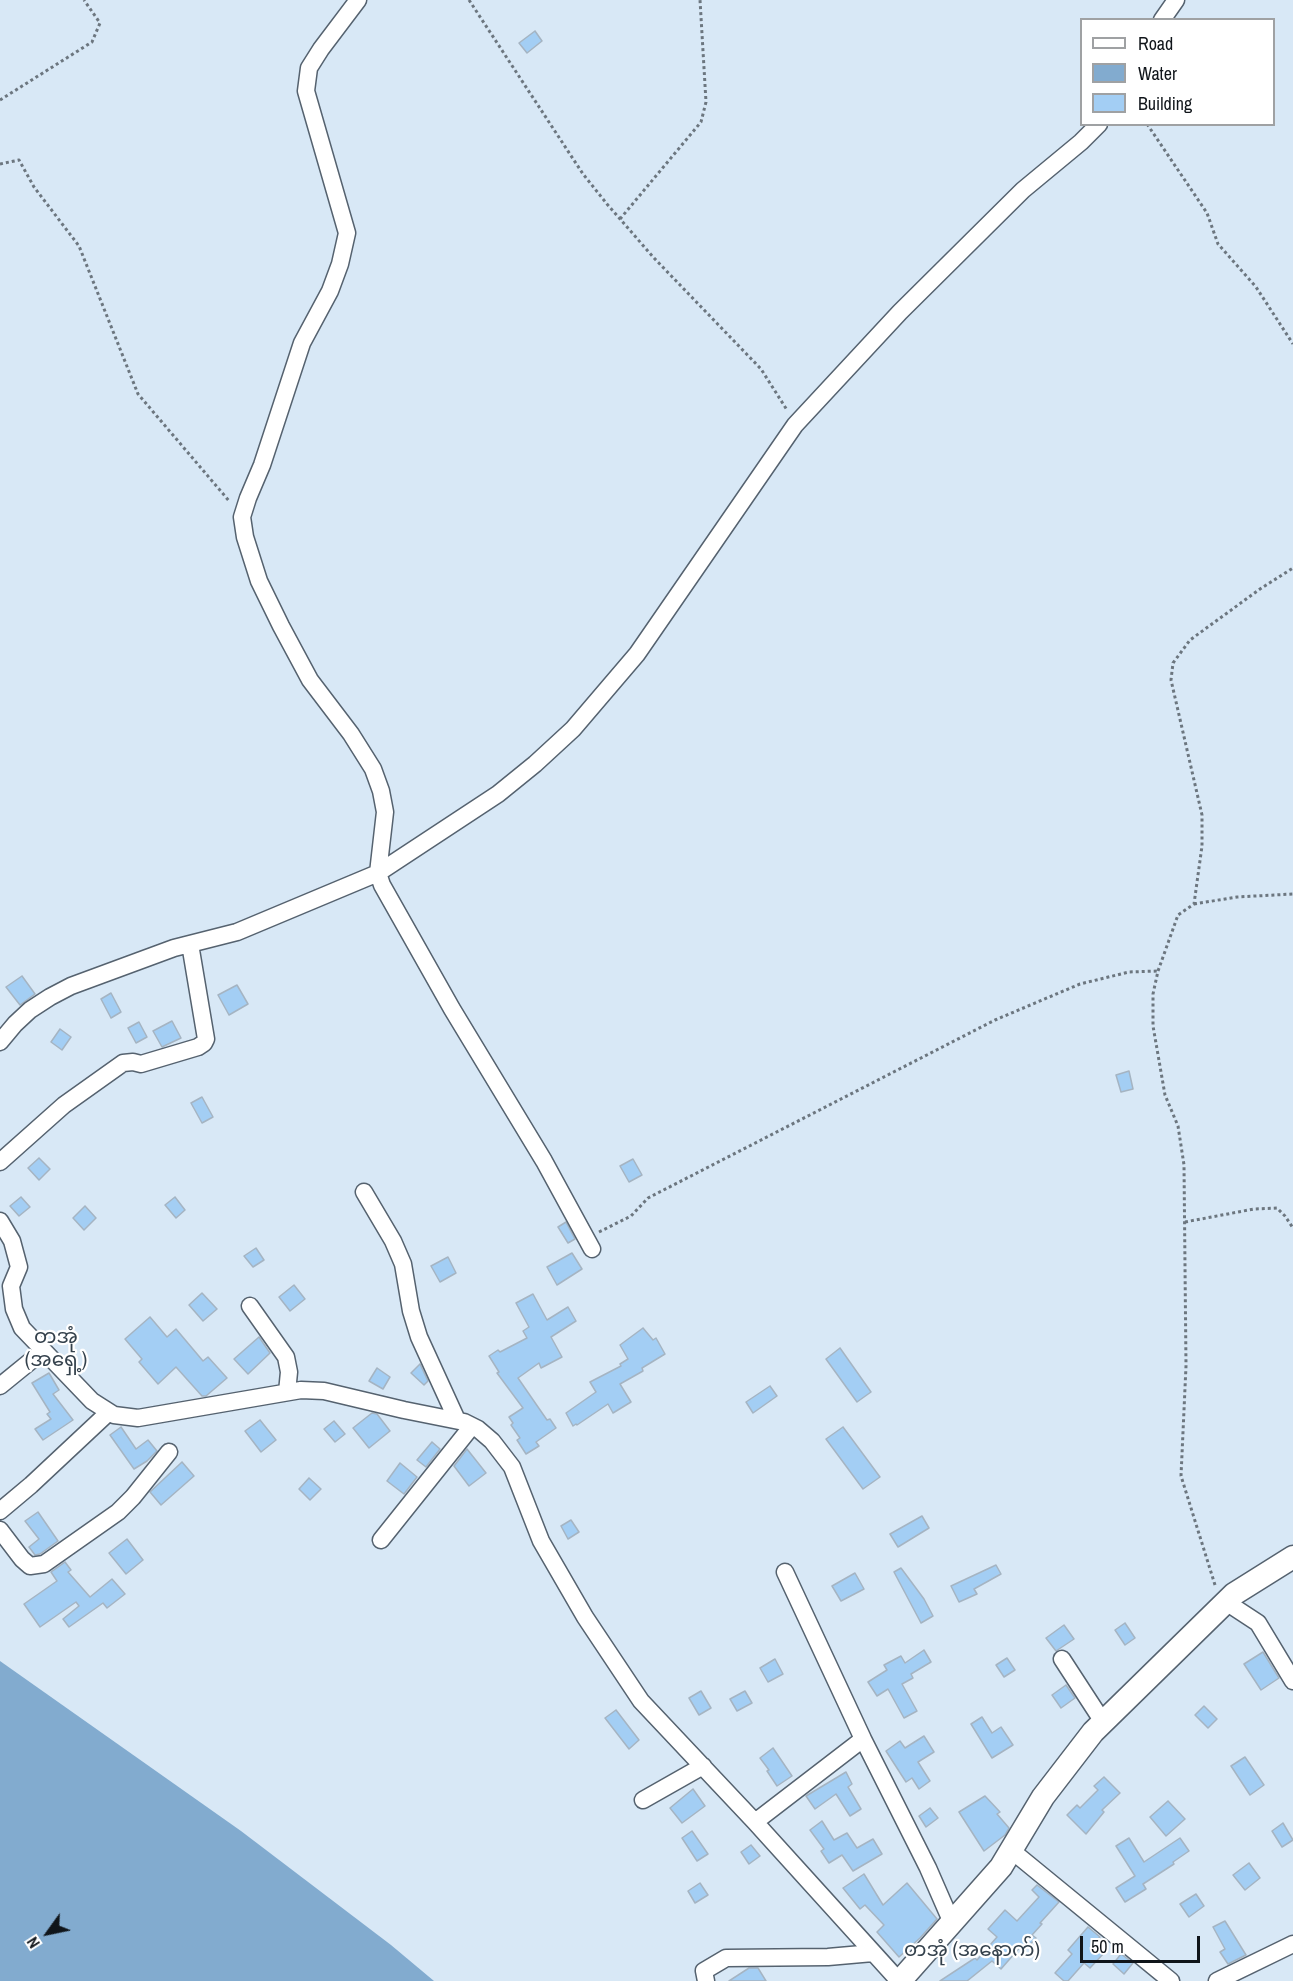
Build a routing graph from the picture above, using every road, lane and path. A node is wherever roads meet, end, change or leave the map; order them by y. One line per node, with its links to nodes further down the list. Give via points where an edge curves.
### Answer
1 (84, 0): 7 (path, via 100,23 92,42)
2 (358, 0): 14 (street, via 309,68 306,91 347,233 330,291 302,343)
3 (469, 0): 11 (path, via 584,174)
4 (700, 0): 11 (path, via 706,102 701,123)
5 (1176, 0): 6 (street)
6 (1163, 18)
7 (0, 100)
8 (1097, 126): 13 (street, via 1023,190 900,312)
9 (1148, 126): 12 (path, via 1207,213 1218,244 1256,287)
10 (0, 164): 14 (path, via 19,160 34,187 79,246 138,394)
11 (620, 219): 13 (path, via 761,369)
12 (1293, 344)
13 (795, 425): 16 (street, via 637,654 573,729 498,794)
14 (243, 517): 16 (street, via 259,581 281,626 310,680 373,770 381,791 385,812)
15 (1293, 568): 18 (path, via 1190,640 1173,663 1171,680 1202,815)
16 (378, 873): 19 (street, via 237,932); 27 (street, via 452,1009 539,1151)
17 (1293, 894): 18 (path)
18 (1194, 904): 20 (path, via 1178,915)
19 (190, 944): 21 (street, via 71,986 15,1024); 22 (street, via 204,1043 141,1064 123,1063 63,1105)
20 (1158, 971): 25 (path, via 1153,1026 1165,1095 1178,1126 1184,1166); 27 (path, via 1129,972 1080,984 995,1020 648,1197 631,1216)
21 (0, 1042)
22 (0, 1162)
23 (364, 1192): 33 (street, via 403,1264 419,1337)
24 (0, 1221): 29 (street, via 12,1241 19,1267 11,1286 14,1309 22,1328)
25 (1185, 1222): 26 (path, via 1276,1208); 40 (path, via 1186,1366 1181,1476 1216,1587)
26 (1293, 1228)
27 (589, 1243)
28 (250, 1306): 31 (street, via 286,1357)
29 (43, 1351): 30 (street); 32 (street, via 92,1401)
30 (0, 1386)
31 (287, 1392): 32 (street, via 138,1418); 33 (street, via 324,1391)
32 (109, 1412): 35 (street)
33 (464, 1423): 37 (street); 45 (street, via 492,1441 512,1467 541,1541 585,1617 641,1701)
34 (169, 1452): 36 (street, via 118,1512 44,1564 30,1566)
35 (0, 1511)
36 (0, 1530)
37 (381, 1540)
38 (1293, 1557): 40 (street)
39 (785, 1572): 44 (street)
40 (1226, 1602): 42 (street, via 1258,1623); 43 (street)
41 (1062, 1659): 43 (street)
42 (1293, 1681)
43 (1103, 1722): 48 (street, via 1043,1797)
44 (863, 1739): 47 (street); 49 (street)
45 (703, 1766): 46 (street); 47 (street)
46 (643, 1800)
47 (755, 1822): 51 (street)
48 (1011, 1850): 49 (street); 54 (street)
49 (952, 1923): 53 (street)
50 (1293, 1944): 55 (street)
51 (873, 1953): 52 (street, via 726,1958 704,1971); 53 (street)
52 (706, 1981)
53 (900, 1981)
54 (1171, 1981)
55 (1217, 1981)

